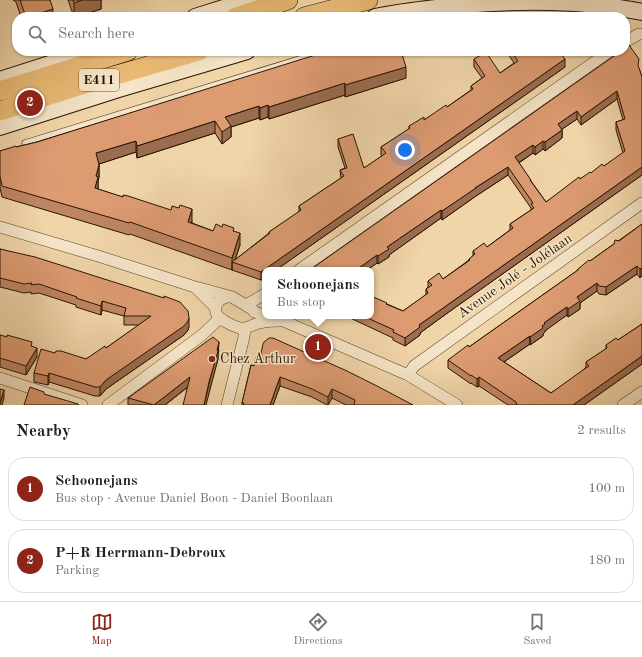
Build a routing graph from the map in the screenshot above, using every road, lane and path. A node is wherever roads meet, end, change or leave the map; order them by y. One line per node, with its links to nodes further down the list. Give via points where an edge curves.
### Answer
1 (248, 0): 5 (main road)
2 (288, 0): 6 (highway)
3 (368, 0): 7 (highway)
4 (589, 1): 8 (main road, via 498,3); 9 (street); 10 (main road)
5 (211, 12)
6 (251, 12)
7 (323, 12)
8 (416, 12)
9 (600, 12)
10 (642, 12)
11 (642, 34): 12 (street)
12 (630, 39)
13 (74, 56): 19 (main road)
14 (112, 56): 20 (highway, E411)
15 (182, 56): 21 (highway, E411)
16 (230, 56): 22 (main road)
17 (310, 56): 23 (lane)
18 (603, 56): 26 (street)
19 (0, 80)
20 (0, 91)
21 (0, 111)
22 (0, 127)
23 (25, 143)
24 (642, 203): 36 (street, Avenue Jolé - Jolélaan, via 414,366)
25 (0, 227): 27 (street)
26 (303, 267)
27 (195, 287): 28 (street); 31 (street)
28 (229, 297): 30 (street); 31 (street, via 219,300)
29 (262, 297): 30 (street)
30 (250, 309): 32 (street); 35 (street, via 255,317)
31 (218, 313): 35 (street, via 241,329); 40 (street, via 202,335)
32 (262, 314)
33 (278, 319): 34 (street)
34 (282, 321): 35 (street); 36 (street)
35 (248, 327): 41 (street)
36 (408, 375): 42 (street)
37 (0, 378): 39 (street)
38 (642, 392): 43 (street)
39 (82, 405)
40 (108, 405)
41 (227, 405)
42 (457, 405)
43 (623, 405)

